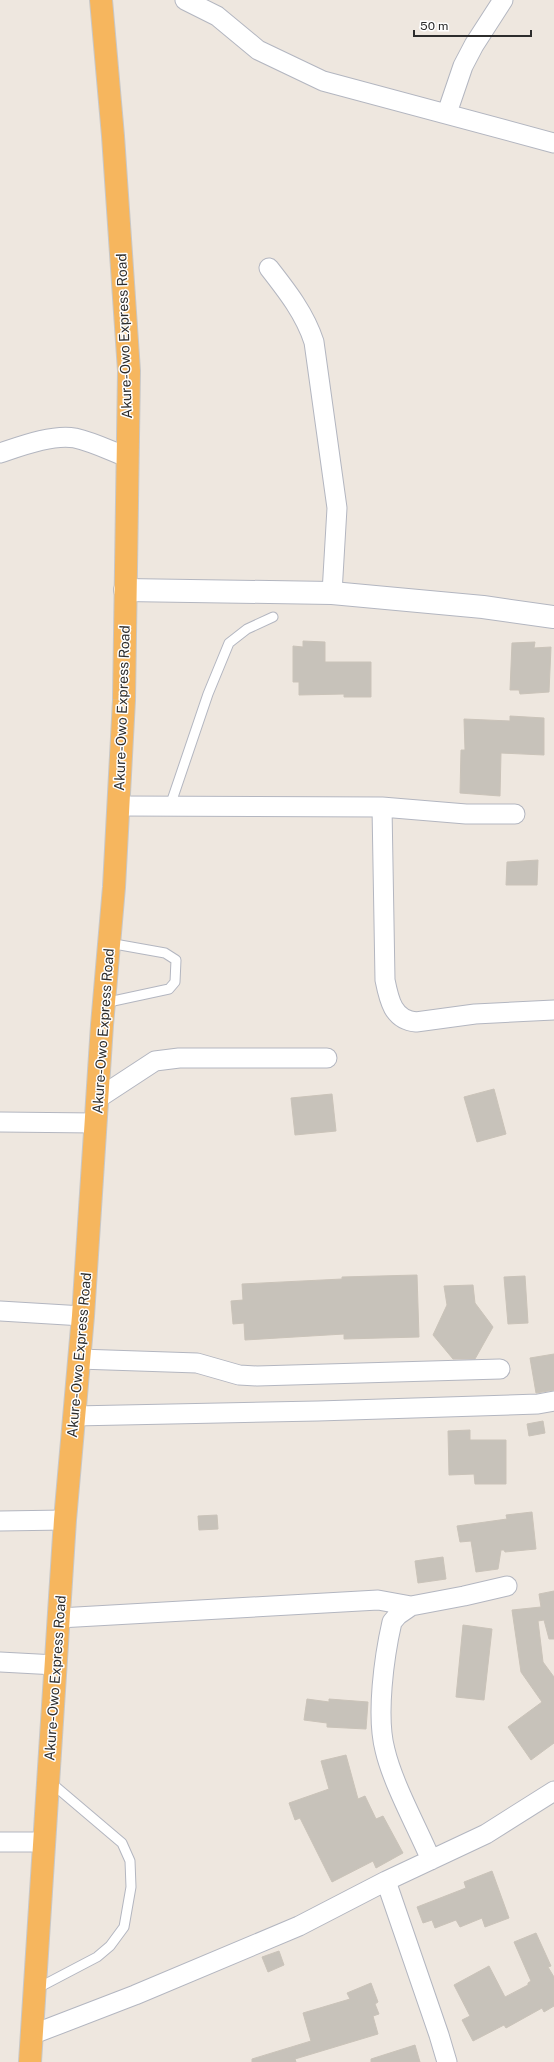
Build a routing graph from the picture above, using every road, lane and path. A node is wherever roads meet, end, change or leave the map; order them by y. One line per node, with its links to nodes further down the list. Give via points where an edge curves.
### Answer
1 (101, 0): 8 (highway, Akure-Owo Express Road, via 129,371)
2 (185, 0): 4 (street, via 217,16 258,50 324,81)
3 (503, 0): 4 (street, via 463,66)
4 (447, 113): 5 (street)
5 (554, 143)
6 (269, 268): 10 (street, via 292,298 310,329 314,342 337,508)
7 (0, 453): 8 (street, via 29,444 75,438)
8 (127, 457): 9 (highway, Akure-Owo Express Road)
9 (125, 590): 10 (street); 13 (highway, Akure-Owo Express Road, via 124,700)
10 (332, 593): 12 (street, via 483,607)
11 (273, 617): 14 (lane, via 247,629 229,643 208,694)
12 (554, 617)
13 (118, 806): 14 (street); 17 (highway, Akure-Owo Express Road)
14 (170, 806): 15 (street)
15 (382, 807): 16 (street, via 466,814); 19 (street, via 385,980 389,1000 396,1012 408,1022 416,1022 475,1014)
16 (515, 814)
17 (109, 943): 18 (highway, Akure-Owo Express Road); 18 (lane, via 165,953 176,960 175,982 169,990)
18 (104, 1003): 21 (highway, Akure-Owo Express Road)
19 (554, 1010)
20 (327, 1058): 21 (street, via 179,1058 155,1061)
21 (97, 1099): 23 (highway, Akure-Owo Express Road)
22 (0, 1122): 23 (street)
23 (96, 1123): 25 (highway, Akure-Owo Express Road)
24 (0, 1312): 25 (street)
25 (82, 1316): 26 (highway, Akure-Owo Express Road)
26 (79, 1359): 27 (street, via 197,1363 239,1375 257,1376); 29 (highway, Akure-Owo Express Road)
27 (500, 1369)
28 (554, 1401): 29 (street, via 538,1404 318,1412)
29 (74, 1416): 30 (highway, Akure-Owo Express Road)
30 (65, 1520): 31 (street); 34 (highway, Akure-Owo Express Road)
31 (0, 1521)
32 (507, 1586): 33 (street)
33 (411, 1606): 34 (street, via 378,1600); 41 (street, via 392,1622 384,1676 381,1731 385,1751 398,1786)
34 (59, 1618): 36 (highway, Akure-Owo Express Road)
35 (0, 1662): 36 (street)
36 (56, 1665): 37 (highway, Akure-Owo Express Road)
37 (48, 1781): 40 (highway, Akure-Owo Express Road); 43 (lane, via 122,1843 130,1860 131,1887 124,1927 110,1946 98,1957)
38 (554, 1791): 41 (street, via 486,1834)
39 (0, 1842): 40 (street)
40 (44, 1842): 43 (highway, Akure-Owo Express Road)
41 (431, 1860): 42 (street)
42 (386, 1881): 44 (street, via 299,1926); 46 (street)
43 (35, 1989): 44 (highway, Akure-Owo Express Road)
44 (32, 2035): 45 (highway, Akure-Owo Express Road)
45 (30, 2062)
46 (447, 2062)

